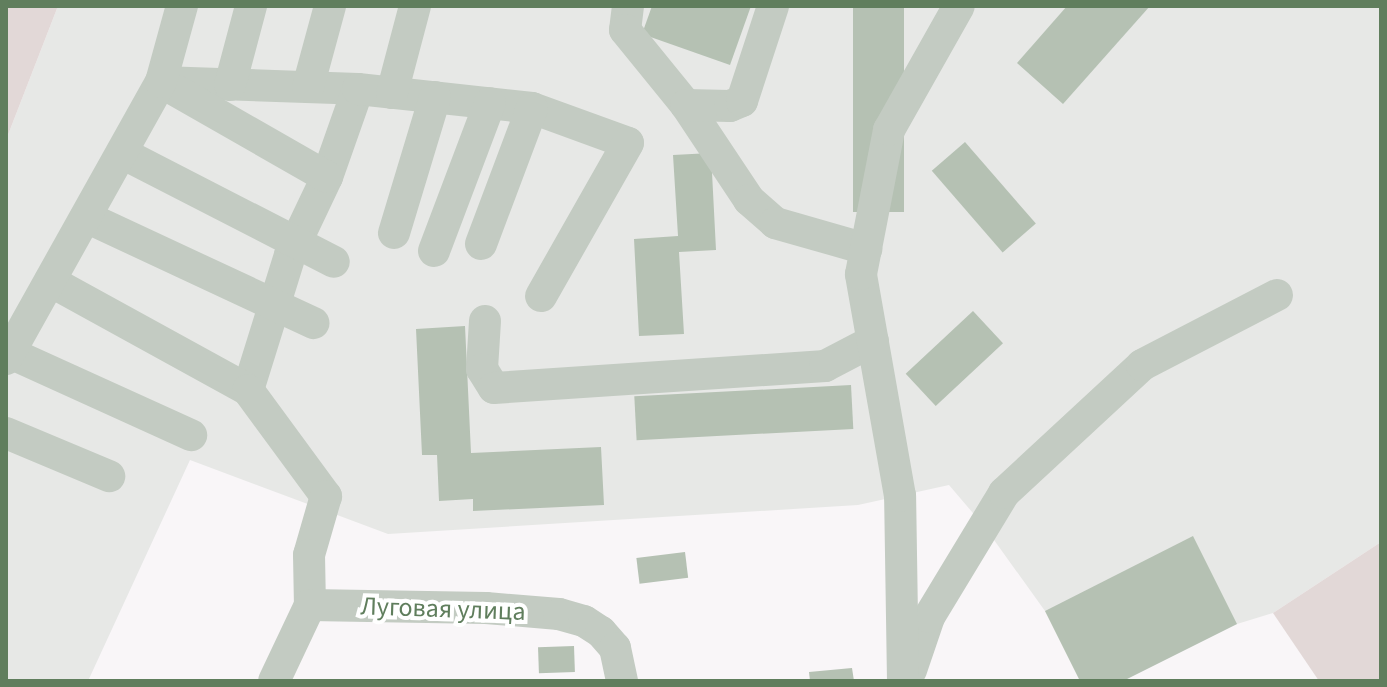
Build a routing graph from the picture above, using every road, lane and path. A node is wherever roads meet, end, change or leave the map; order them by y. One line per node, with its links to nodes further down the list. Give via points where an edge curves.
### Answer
1 (182, 6): 8 (street)
2 (251, 6): 9 (street)
3 (330, 6): 10 (street)
4 (415, 6): 12 (street)
5 (628, 6): 15 (street, via 625,30)
6 (773, 6): 15 (street, via 742,101 730,106)
7 (959, 6): 23 (street, via 889,130)
8 (161, 82): 9 (street); 17 (street); 18 (street)
9 (230, 85): 10 (street)
10 (308, 87): 11 (street)
11 (358, 89): 12 (street); 18 (street)
12 (392, 93): 13 (street)
13 (435, 97): 14 (street); 20 (street)
14 (490, 103): 16 (street); 24 (street)
15 (686, 105): 23 (street, via 749,200 775,223)
16 (532, 108): 22 (street); 28 (street, via 628,143)
17 (122, 153): 19 (street); 21 (street)
18 (327, 177): 21 (street)
19 (86, 217): 26 (street); 29 (street)
20 (394, 233)
21 (296, 242): 25 (street); 29 (street)
22 (481, 244)
23 (866, 249): 32 (street, via 861,274)
24 (434, 251)
25 (334, 262)
26 (50, 281): 33 (street); 34 (street)
27 (1277, 295): 41 (street, via 1142,365 1004,493 929,617)
28 (541, 296)
29 (274, 305): 31 (street); 34 (street)
30 (485, 321): 32 (street, via 482,369 494,388 825,366)
31 (313, 323)
32 (873, 341): 41 (street, via 900,496)
33 (8, 356): 36 (street)
34 (248, 390): 38 (street, via 326,496 309,555)
35 (6, 433): 37 (street)
36 (191, 435)
37 (109, 476)
38 (310, 605): 39 (street); 40 (street, Луговая улица, via 559,614 601,632 615,648)
39 (274, 681)
40 (622, 681)
41 (905, 681)

